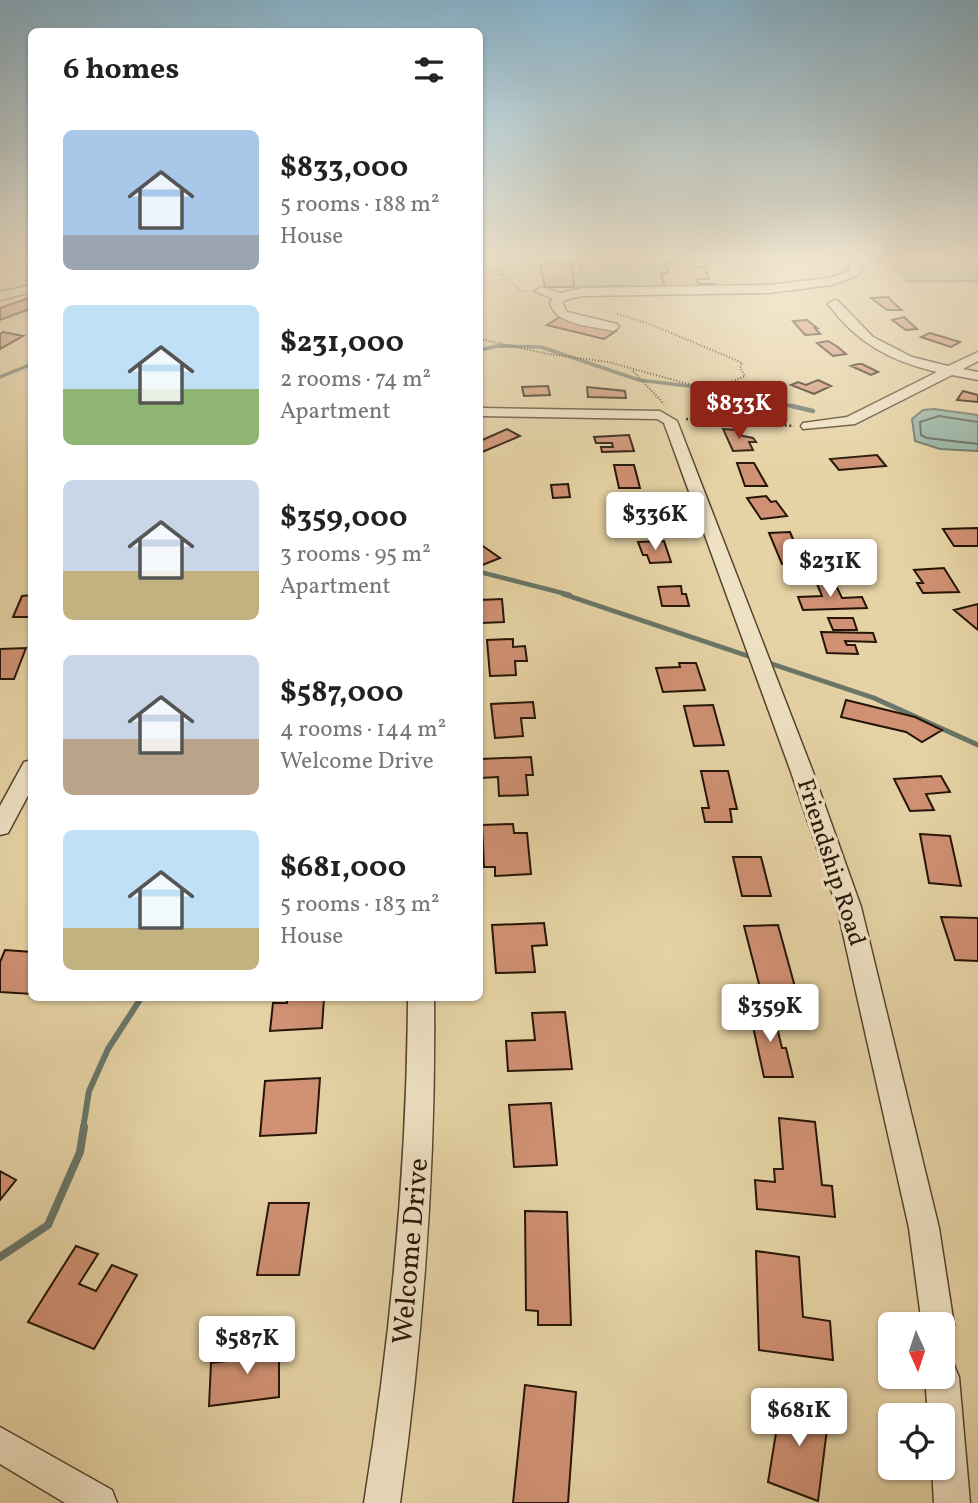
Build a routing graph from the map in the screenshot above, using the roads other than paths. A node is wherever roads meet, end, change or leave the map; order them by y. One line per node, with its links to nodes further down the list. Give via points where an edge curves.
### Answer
1 (857, 329): 3 (street, via 902,358)
2 (978, 356): 3 (street)
3 (950, 370): 4 (street); 6 (street, via 850,421)
4 (978, 376)
5 (483, 412): 10 (street, Friendship Road, via 666,417 849,907 919,1203)
6 (808, 426)
7 (28, 774): 8 (street)
8 (0, 827)
9 (421, 1001): 14 (street, Welcome Drive, via 422,1076 409,1289)
10 (935, 1312)
11 (943, 1390): 15 (street)
12 (0, 1444): 13 (street)
13 (99, 1503)
14 (382, 1503)
15 (952, 1503)

